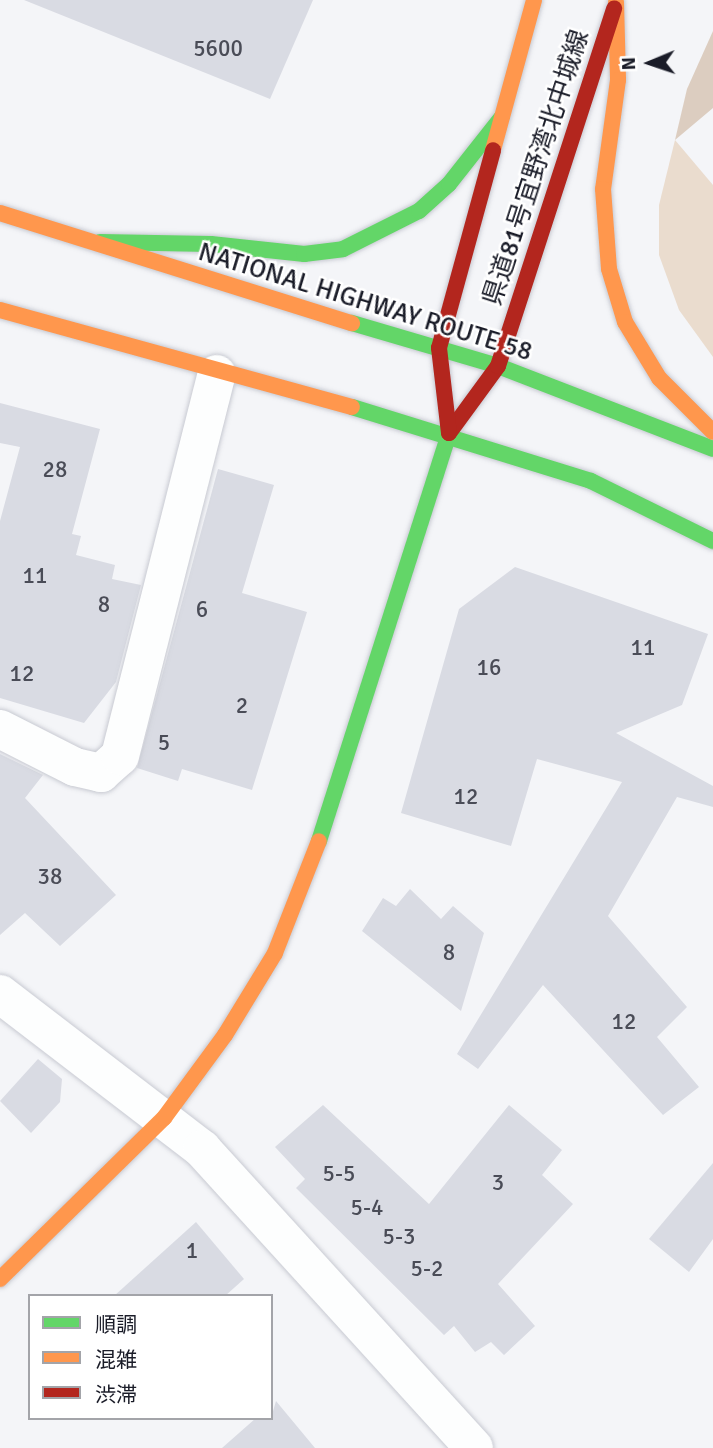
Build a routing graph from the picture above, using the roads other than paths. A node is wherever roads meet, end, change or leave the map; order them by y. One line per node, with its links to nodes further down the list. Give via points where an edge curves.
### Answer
1 (534, 0): 3 (main road, 県道81号宜野湾北中城線)
2 (616, 1): 8 (main road, 県道81号宜野湾北中城線); 10 (main road, via 618,80 603,189 609,269 625,322 659,378)
3 (502, 117): 5 (main road, via 449,184 419,211 388,231 343,249 304,254 211,244); 7 (main road, 県道81号宜野湾北中城線)
4 (0, 213): 5 (main road, NATIONAL HIGHWAY ROUTE 58)
5 (80, 242): 7 (main road, NATIONAL HIGHWAY ROUTE 58)
6 (0, 310): 9 (main road)
7 (439, 348): 8 (main road, NATIONAL HIGHWAY ROUTE 58); 11 (main road, 県道81号宜野湾北中城線)
8 (498, 366): 11 (main road, 県道81号宜野湾北中城線); 12 (main road, NATIONAL HIGHWAY ROUTE 58)
9 (217, 374): 11 (main road); 14 (street, via 120,756 101,773 75,767)
10 (713, 432)
11 (449, 433): 13 (main road, via 591,481); 16 (main road, via 308,878 268,965)
12 (713, 449)
13 (713, 541)
14 (0, 729)
15 (0, 994): 16 (street)
16 (164, 1118): 17 (main road); 18 (street, via 289,1241)
17 (0, 1279)
18 (474, 1448)

